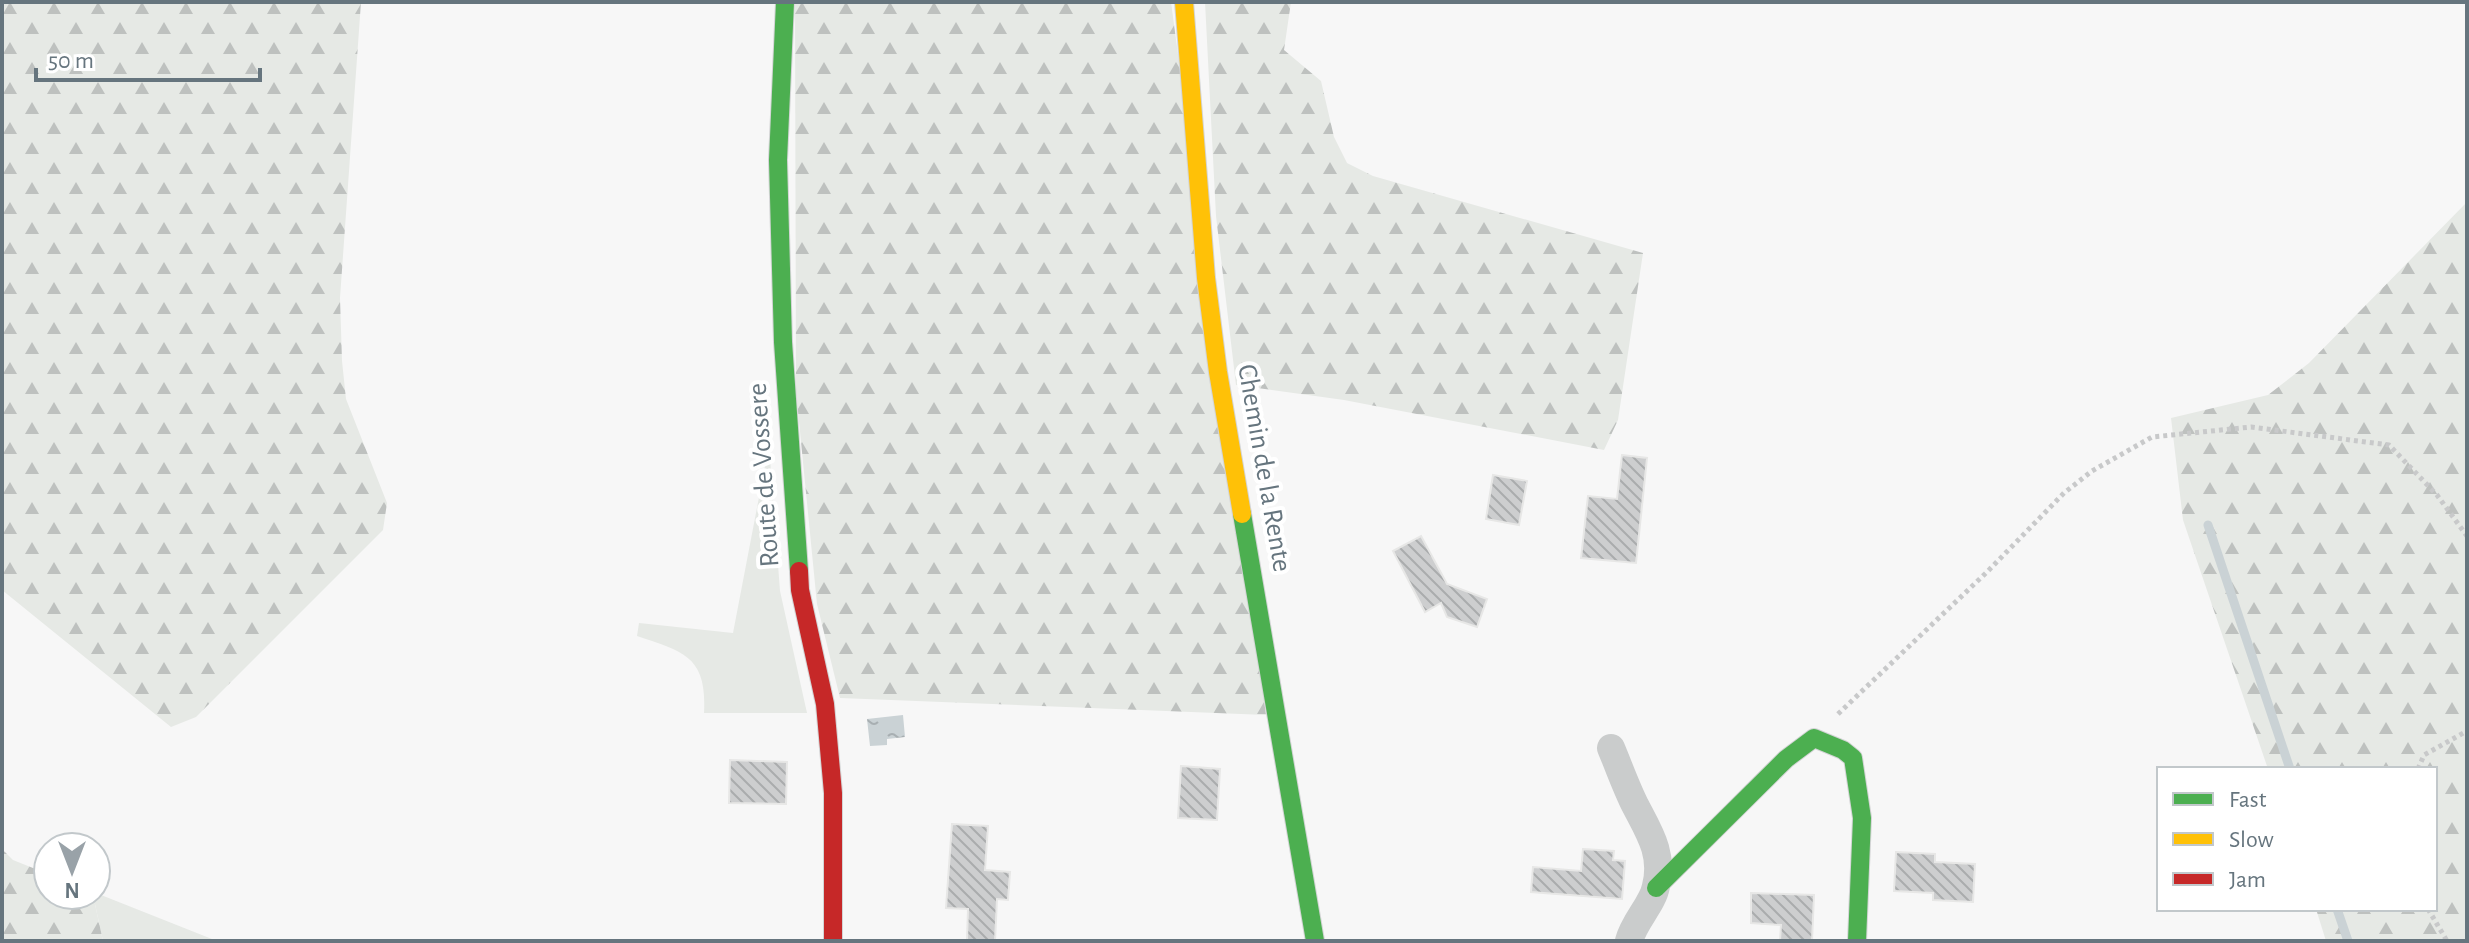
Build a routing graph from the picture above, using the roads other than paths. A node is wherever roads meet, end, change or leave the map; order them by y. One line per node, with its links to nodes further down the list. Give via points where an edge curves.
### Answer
1 (785, 2): 5 (street, Route de Vossere, via 778,160 783,342 800,590 825,704 833,793)
2 (1184, 2): 6 (street, Chemin de la Rente, via 1218,372)
3 (1611, 748): 4 (street, via 1653,836)
4 (1656, 888): 7 (street); 8 (street, via 1786,759 1814,738 1853,758 1862,818)
5 (833, 941)
6 (1315, 941)
7 (1629, 941)
8 (1857, 941)

